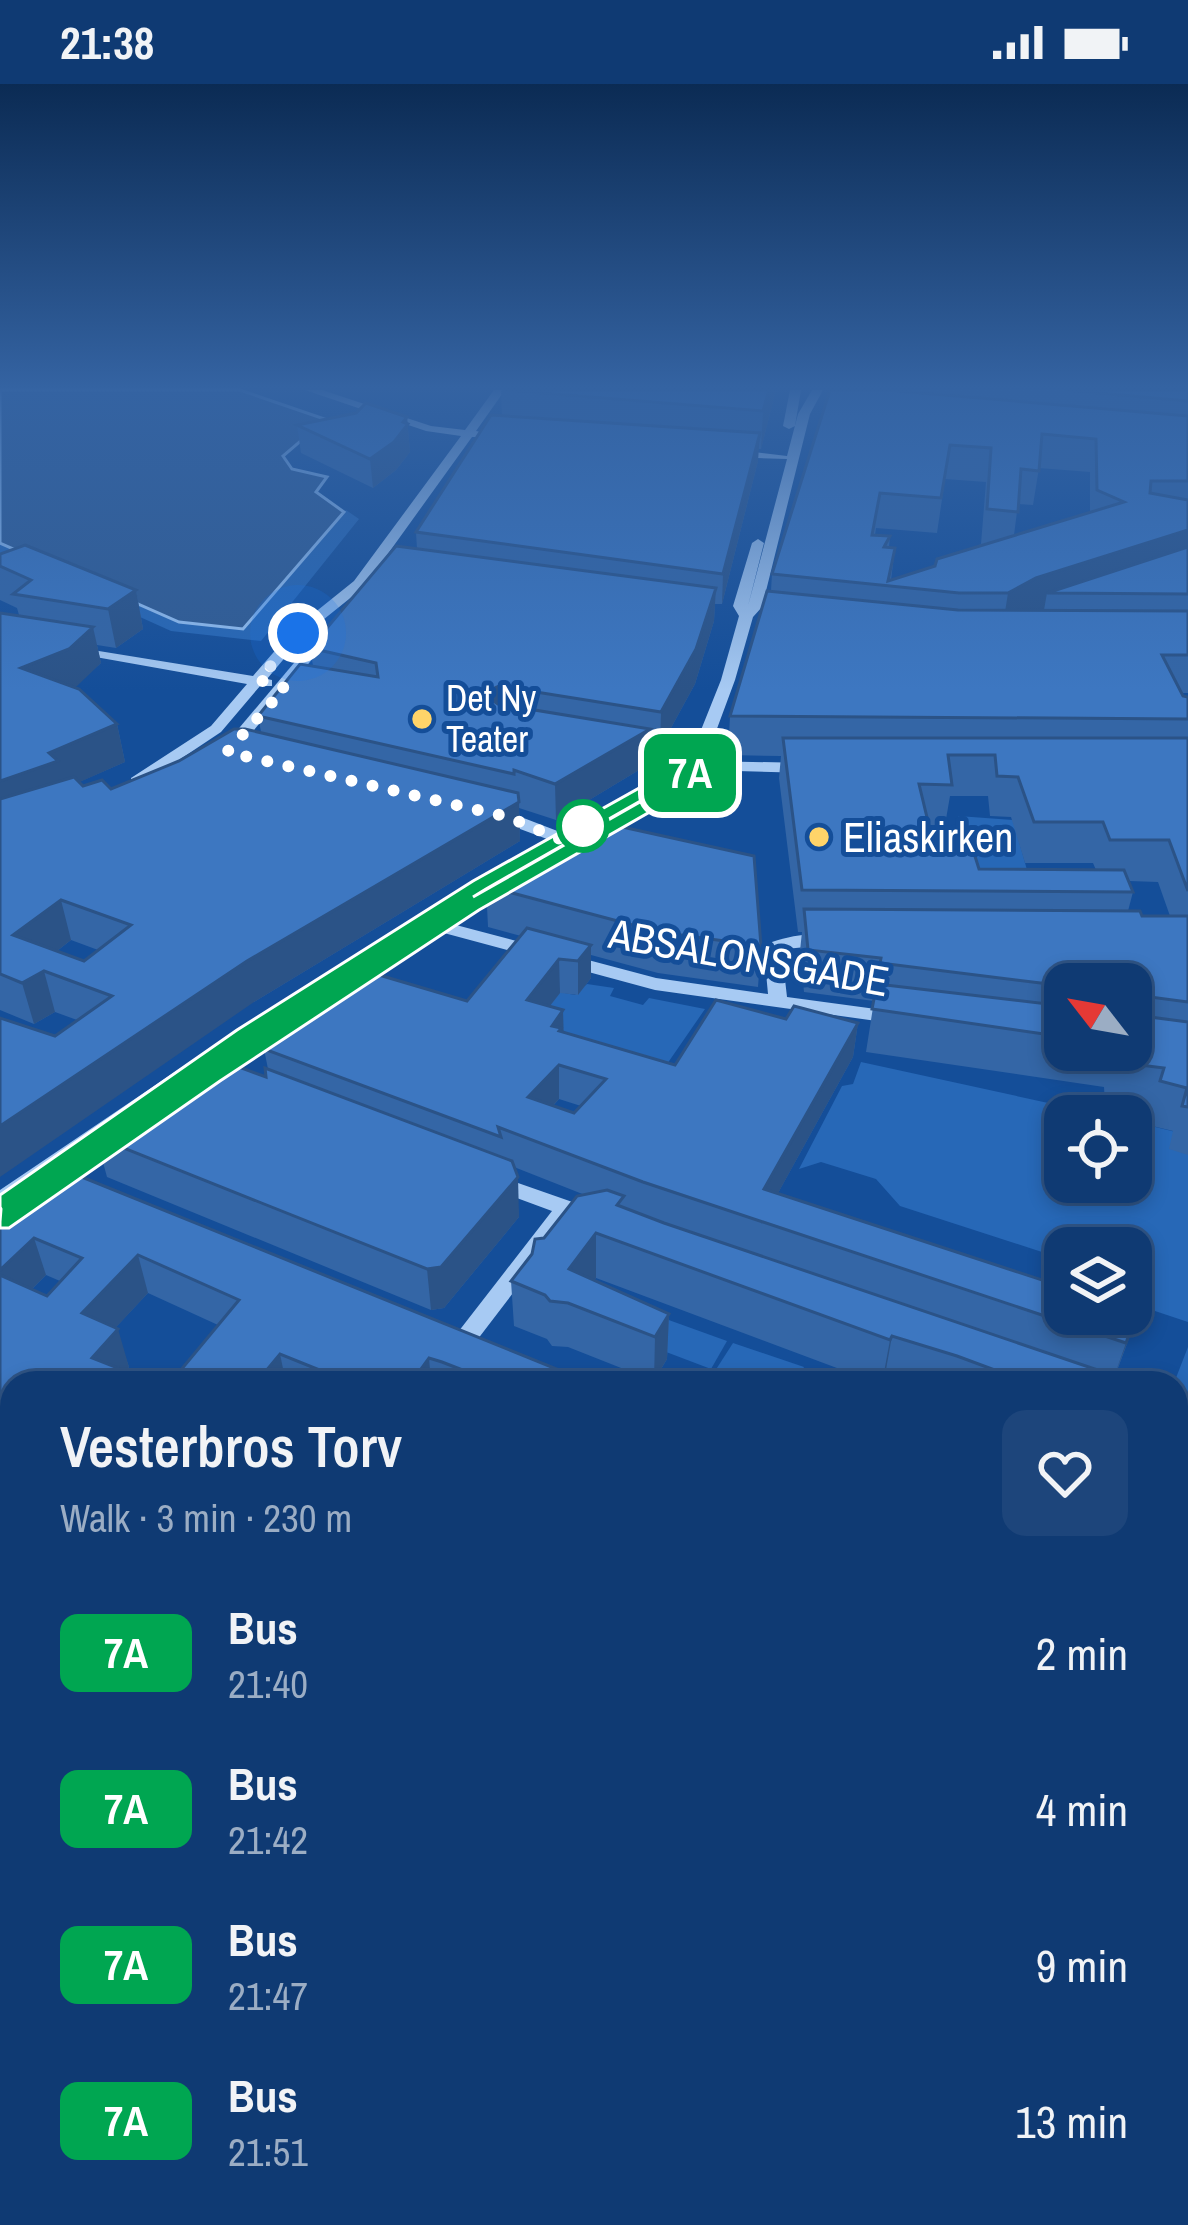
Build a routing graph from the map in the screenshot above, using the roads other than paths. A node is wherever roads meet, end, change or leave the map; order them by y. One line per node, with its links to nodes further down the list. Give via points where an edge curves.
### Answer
1 (430, 490): 4 (street)
2 (773, 490): 7 (street)
3 (785, 490): 7 (street, via 755,607)
4 (376, 565): 5 (street); 6 (street)
5 (396, 568)
6 (354, 589): 10 (street, via 298,633); 11 (street)
7 (738, 615): 8 (street); 16 (street, via 723,695)
8 (768, 620)
9 (58, 647): 10 (street)
10 (259, 680): 11 (street); 12 (street)
11 (291, 690): 14 (street)
12 (196, 745): 14 (street); 18 (street, via 122,795)
13 (606, 749): 16 (street)
14 (235, 754): 15 (street)
15 (211, 763)
16 (691, 765): 17 (street); 20 (street); 21 (street, via 682,786)
17 (824, 767)
18 (164, 787)
19 (466, 807): 20 (street)
20 (560, 839): 21 (street); 22 (street)
21 (587, 840): 22 (street)
22 (434, 924): 24 (street, ABSALONSGADE, via 655,984); 26 (street)
23 (856, 940): 24 (street, via 781,944 774,962)
24 (778, 1000): 25 (street, ABSALONSGADE)
25 (925, 1022)
26 (203, 1072): 27 (street); 29 (street)
27 (249, 1090)
28 (460, 1169): 31 (street)
29 (61, 1178): 30 (street); 32 (street)
30 (0, 1202)
31 (566, 1208): 33 (street); 34 (street)
32 (0, 1222)
33 (611, 1223)
34 (463, 1341)

